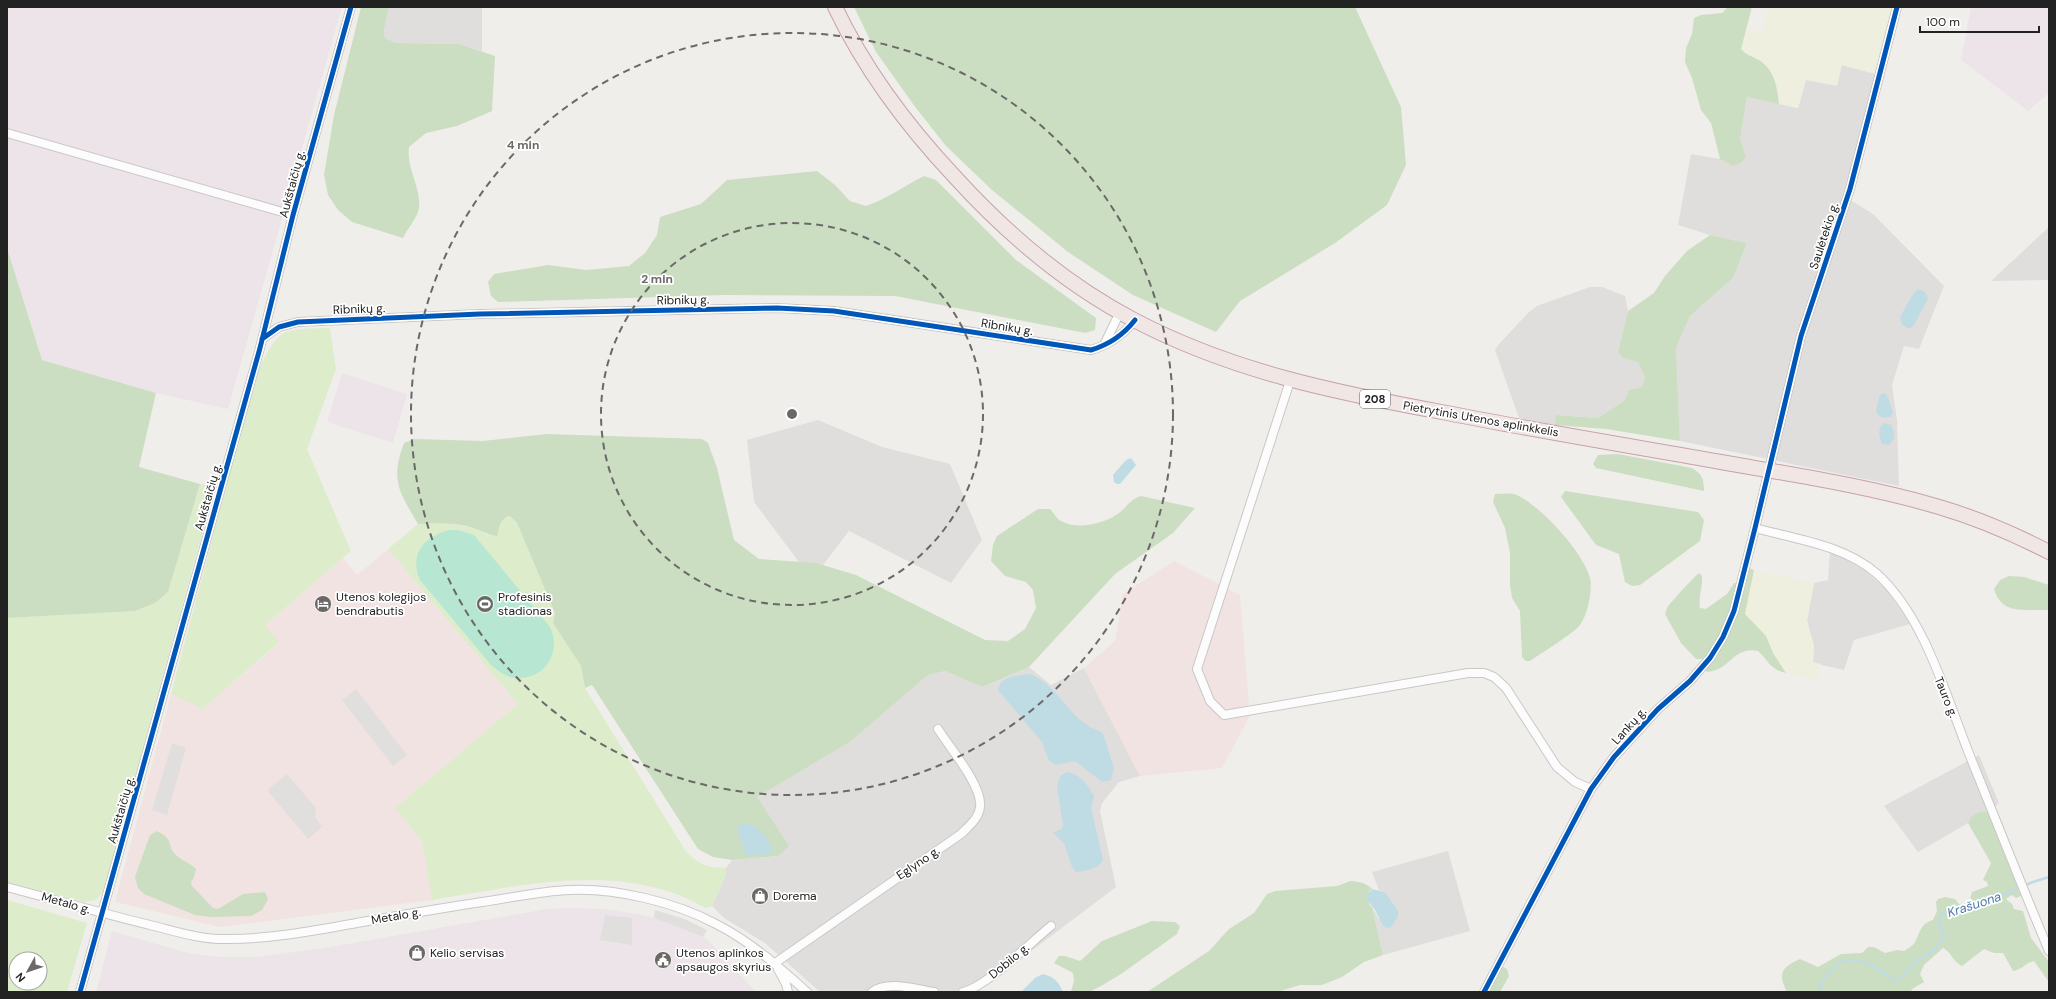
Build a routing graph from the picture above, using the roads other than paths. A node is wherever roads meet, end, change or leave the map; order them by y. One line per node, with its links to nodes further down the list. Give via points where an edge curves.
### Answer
1 (351, 7): 5 (street, Aukštaičių g.)
2 (835, 7): 6 (highway, Pietrytinis Utenos aplinkkelis / 208, via 853,43 893,104 968,192 1028,246)
3 (1897, 7): 11 (street, Saulėtekio g., via 1850,189 1801,336)
4 (7, 133): 5 (street, Aukštaičių g.)
5 (293, 215): 8 (street, Aukštaičių g.)
6 (1120, 312): 7 (highway, Pietrytinis Utenos aplinkkelis / 208); 9 (street)
7 (1134, 320): 9 (street, Ribnikų g., via 1129,328); 10 (highway, Pietrytinis Utenos aplinkkelis / 208, via 1208,354)
8 (262, 339): 9 (street, Ribnikų g., via 279,327 298,322 480,314 777,308 834,310 1081,350 1091,350); 17 (street, Aukštaičių g.)
9 (1105, 344)
10 (1290, 381): 11 (highway, Pietrytinis Utenos aplinkkelis / 208, via 1463,416); 15 (street, via 1197,669 1210,701 1224,715 1484,673 1494,677 1506,688 1557,767 1575,782)
11 (1768, 470): 12 (street, Lankų g.); 13 (highway, Pietrytinis Utenos aplinkkelis / 208, via 1885,492 1943,508 1993,526)
12 (1755, 528): 15 (street, Lankų g., via 1734,612 1724,637 1690,681 1658,709 1614,757); 19 (street, Tauro g., via 1830,547 1857,559 1895,594 1913,619)
13 (2049, 552)
14 (938, 729): 20 (street, Eglyno g., via 977,790 980,807 974,821 961,834)
15 (1591, 789): 27 (street, Lankų g.)
16 (7, 887): 17 (street, Metalo g.)
17 (102, 913): 20 (street, Metalo g., via 201,937 240,939 321,930 544,892 596,891 639,897 680,908 728,930); 21 (street, Aukštaičių g.)
18 (1051, 926): 26 (street, Dobilo g., via 976,987)
19 (2049, 950)
20 (775, 963): 22 (street); 23 (street)
21 (80, 992)
22 (788, 992)
23 (807, 992)
24 (872, 992): 25 (street, via 882,987 896,987)
25 (934, 992)
26 (963, 992)
27 (1484, 992)

